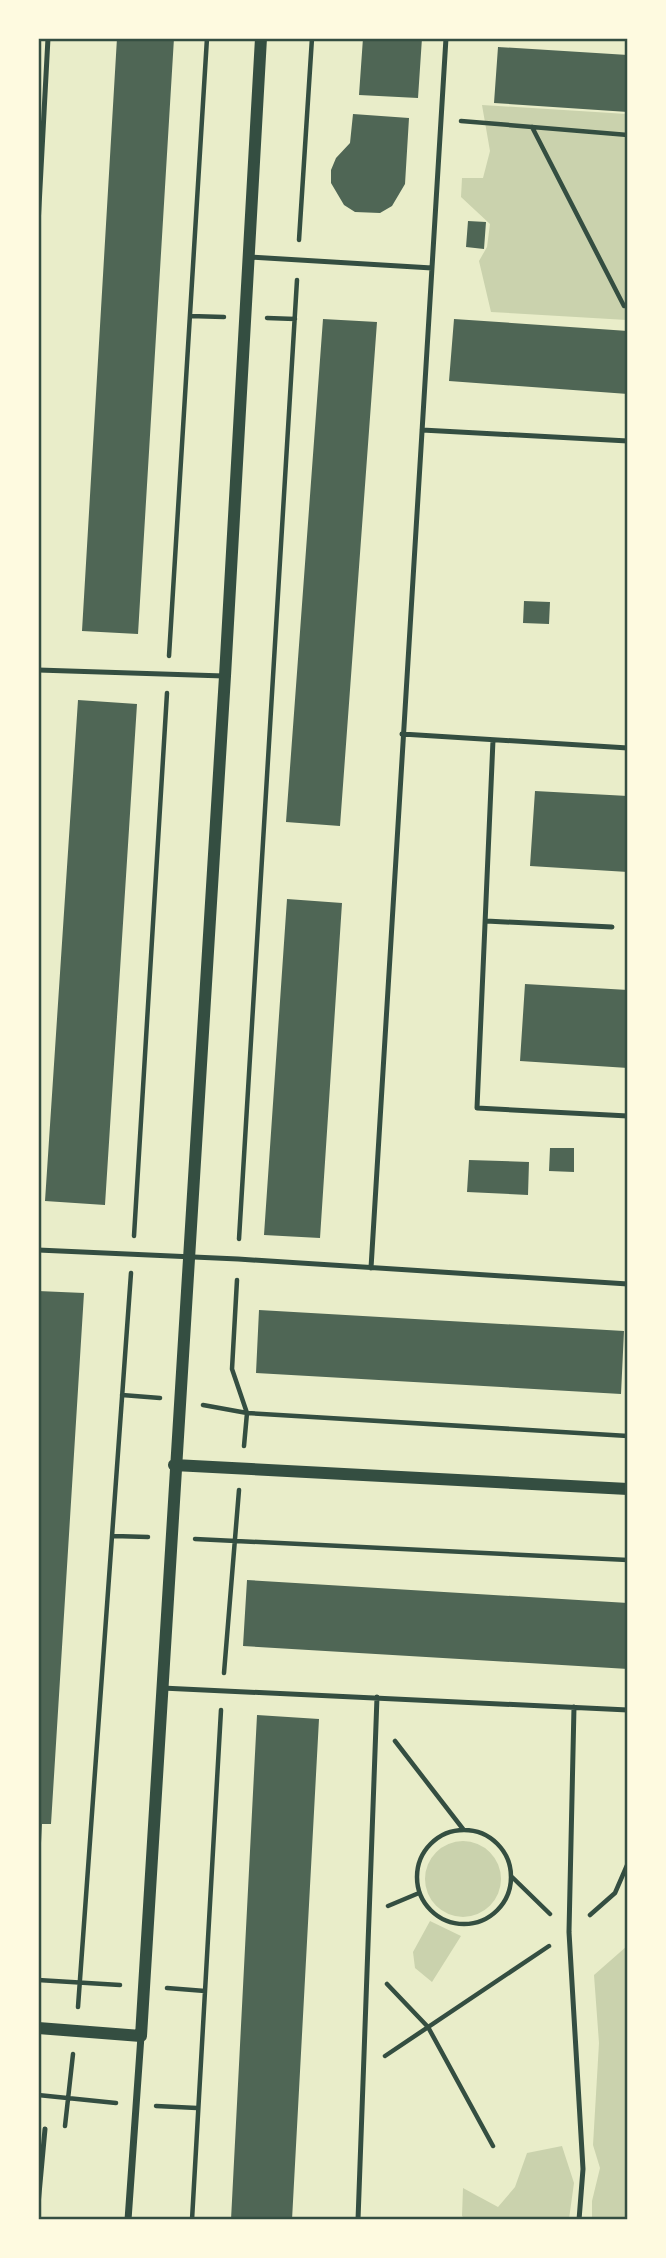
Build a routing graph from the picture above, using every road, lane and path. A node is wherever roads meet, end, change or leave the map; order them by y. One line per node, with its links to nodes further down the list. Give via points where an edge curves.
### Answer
1 (48, 38): 9 (lane)
2 (207, 38): 17 (path)
3 (261, 38): 10 (street)
4 (312, 38): 11 (path)
5 (446, 38): 6 (lane)
6 (441, 119): 7 (path); 12 (lane)
7 (532, 127): 8 (path); 13 (path, via 624,306)
8 (628, 135)
9 (38, 225)
10 (249, 257): 11 (lane); 18 (street)
11 (298, 260): 12 (lane); 28 (path)
12 (432, 268): 14 (lane)
13 (628, 306)
14 (422, 430): 15 (lane); 19 (lane)
15 (628, 441)
16 (38, 670): 17 (lane)
17 (168, 674): 18 (lane); 26 (path)
18 (225, 676): 27 (street)
19 (402, 734): 20 (lane); 29 (lane)
20 (493, 740): 21 (lane); 22 (lane)
21 (628, 748)
22 (485, 921): 23 (lane); 24 (lane, via 477,1108)
23 (612, 927)
24 (628, 1116)
25 (38, 1250): 26 (lane)
26 (132, 1254): 27 (lane); 31 (path)
27 (190, 1256): 28 (lane); 32 (street)
28 (238, 1259): 29 (lane); 33 (path, via 232,1369)
29 (371, 1268): 30 (lane)
30 (628, 1284)
31 (122, 1395): 32 (path); 55 (path)
32 (179, 1400): 33 (path); 35 (street)
33 (247, 1413): 34 (path); 36 (path)
34 (628, 1436)
35 (174, 1465): 36 (street); 40 (street)
36 (241, 1469): 37 (street); 38 (path)
37 (628, 1489)
38 (233, 1539): 39 (path); 41 (path)
39 (628, 1560)
40 (161, 1688): 41 (lane); 56 (street)
41 (222, 1690): 42 (lane); 63 (path)
42 (377, 1697): 43 (lane); 45 (lane)
43 (574, 1707): 44 (lane); 51 (lane)
44 (628, 1710)
45 (377, 1716): 46 (path); 50 (lane)
46 (463, 1829): 48 (path, via 477,1831 496,1843 509,1862); 49 (path, via 448,1832 424,1850 416,1879)
47 (628, 1863): 51 (path, via 615,1893)
48 (511, 1876): 49 (path, via 503,1905 480,1923 443,1920); 51 (path)
49 (419, 1893): 50 (path)
50 (369, 1914): 52 (lane)
51 (569, 1932): 53 (path); 65 (lane, via 583,2169)
52 (367, 1962): 53 (path); 57 (lane)
53 (428, 2027): 57 (path); 60 (path)
54 (38, 2028): 55 (street)
55 (76, 2031): 56 (street); 59 (path)
56 (141, 2036): 62 (street)
57 (364, 2071): 64 (lane)
58 (45, 2129): 61 (lane)
59 (64, 2139)
60 (493, 2146)
61 (38, 2205)
62 (128, 2220)
63 (192, 2220)
64 (358, 2220)
65 (579, 2220)

